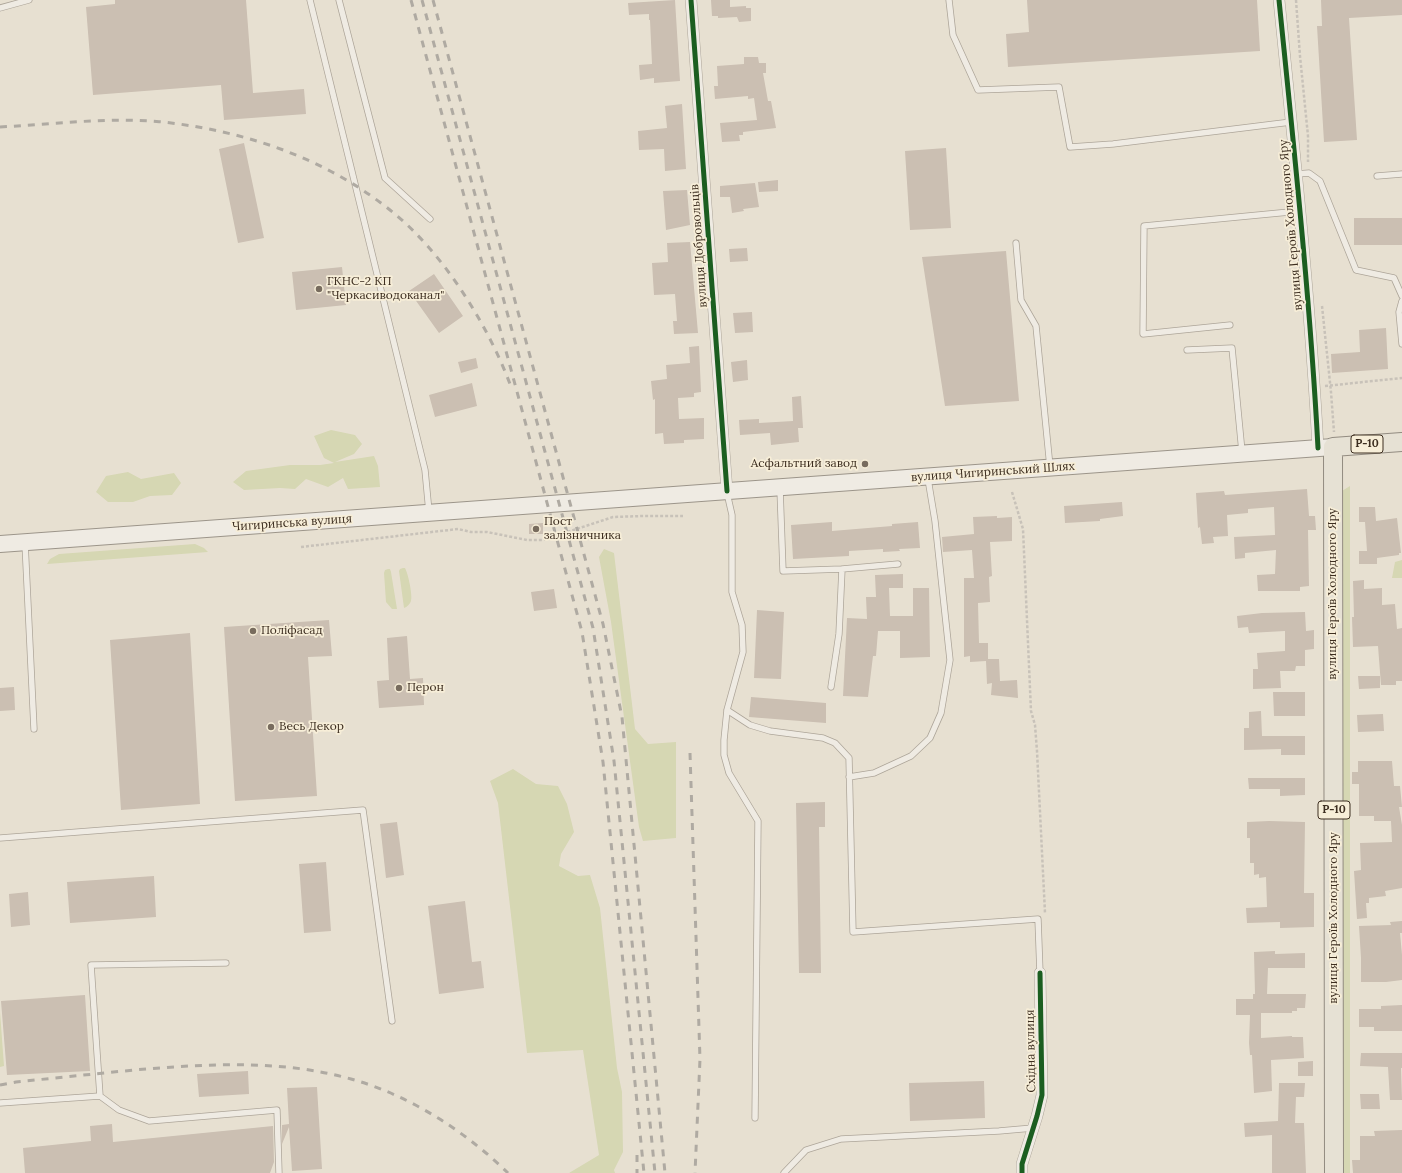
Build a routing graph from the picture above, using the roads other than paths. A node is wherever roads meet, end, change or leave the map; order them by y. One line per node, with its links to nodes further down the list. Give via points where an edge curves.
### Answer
1 (29, 0): 7 (lane)
2 (310, 0): 28 (lane, via 425,470)
3 (339, 0): 13 (lane, via 385,178)
4 (691, 0): 26 (street, вулиця Добровольців)
5 (949, 0): 8 (lane, via 953,35 978,90 1059,87 1070,147)
6 (1279, 0): 8 (street, вулиця Героїв Холодного Яру)
7 (0, 8)
8 (1291, 122): 9 (street, вулиця Героїв Холодного Яру)
9 (1303, 174): 12 (street, вулиця Героїв Холодного Яру); 15 (lane, via 1320,181 1356,270 1394,278)
10 (1402, 174): 11 (lane)
11 (1377, 176)
12 (1300, 211): 17 (lane, via 1144,226 1143,334); 21 (street, вулиця Героїв Холодного Яру, via 1315,388)
13 (430, 219)
14 (1016, 243): 23 (lane, via 1021,300 1036,326)
15 (1402, 296)
16 (1402, 301): 18 (lane, via 1399,312)
17 (1230, 325)
18 (1402, 344)
19 (1187, 350): 22 (lane, via 1232,348)
20 (1402, 442): 21 (main road, вулиця Чигиринський Шлях / Р-10)
21 (1326, 447): 22 (main road, вулиця Чигиринський Шлях); 48 (main road, вулиця Героїв Холодного Яру / Р-10)
22 (1242, 453): 23 (main road, вулиця Чигиринський Шлях)
23 (1050, 468): 24 (main road, вулиця Чигиринський Шлях)
24 (928, 476): 25 (main road, вулиця Чигиринський Шлях); 36 (lane, via 950,660 941,713 930,738 911,756 874,773)
25 (780, 487): 26 (main road, вулиця Чигиринський Шлях); 32 (lane, via 783,571)
26 (727, 491): 27 (main road, вулиця Чигиринський Шлях); 34 (lane, via 732,515 732,592 742,625 743,652)
27 (584, 502): 28 (main road, Чигиринська вулиця)
28 (429, 513): 29 (main road, Чигиринська вулиця)
29 (25, 542): 30 (main road, Чигиринська вулиця); 35 (lane)
30 (0, 544)
31 (898, 564): 32 (lane)
32 (842, 569): 33 (lane, via 838,634)
33 (831, 687)
34 (727, 710): 36 (lane, via 750,725 770,731 823,738 836,743 848,758); 43 (lane, via 725,762 758,821)
35 (34, 729)
36 (849, 777): 39 (lane, via 853,932 1038,920)
37 (0, 838): 40 (lane, via 363,810)
38 (226, 963): 41 (lane, via 91,965)
39 (1040, 973): 44 (street, Східна вулиця, via 1042,1095)
40 (392, 1021)
41 (100, 1096): 42 (lane); 45 (lane, via 119,1110 149,1121 277,1110)
42 (0, 1103)
43 (755, 1118)
44 (1034, 1128): 46 (lane, via 841,1139 806,1150); 47 (street, Східна вулиця, via 1022,1164)
45 (279, 1173)
46 (784, 1173)
47 (1022, 1173)
48 (1334, 1173)

